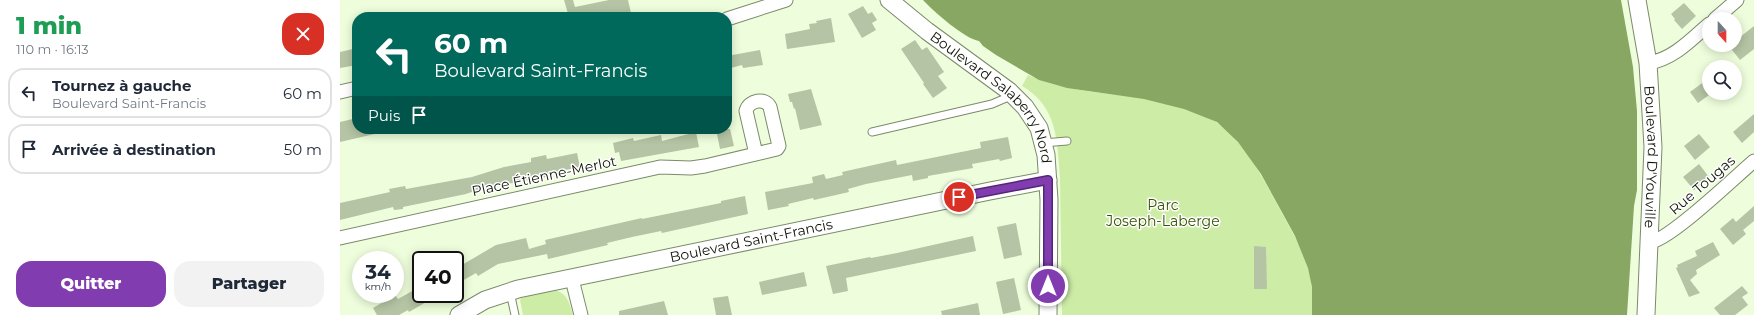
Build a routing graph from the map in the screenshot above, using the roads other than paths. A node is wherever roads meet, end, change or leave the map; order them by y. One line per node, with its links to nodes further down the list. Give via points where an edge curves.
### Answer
1 (786, 0): 6 (street)
2 (889, 0): 11 (street, Boulevard Salaberry Nord)
3 (1637, 0): 8 (street, Boulevard D'Youville)
4 (1737, 0): 5 (street)
5 (1723, 12)
6 (732, 17)
7 (1702, 30): 8 (street, via 1674,53)
8 (1648, 63): 19 (street, Boulevard D'Youville, via 1653,147)
9 (352, 89): 10 (street)
10 (340, 92)
11 (1013, 95): 12 (lane, via 992,104); 14 (street, Boulevard Salaberry Nord, via 1030,113 1039,128)
12 (872, 132)
13 (1067, 141): 14 (lane)
14 (1043, 143): 17 (street, Boulevard Salaberry Nord)
15 (756, 154): 18 (street, Place Étienne-Merlot, via 697,168 660,167)
16 (1754, 161): 19 (street, Rue Tougas, via 1677,227 1661,239)
17 (1048, 180): 20 (street, Boulevard Saint-Francis); 25 (street, Boulevard Salaberry Nord)
18 (340, 238)
19 (1650, 242): 26 (street, Boulevard D'Youville)
20 (572, 279): 21 (street, Boulevard Saint-Francis); 24 (street)
21 (510, 291): 22 (street, Boulevard Saint-Francis, via 485,300); 23 (lane)
22 (458, 315)
23 (516, 315)
24 (581, 315)
25 (1048, 315)
26 (1646, 315)

